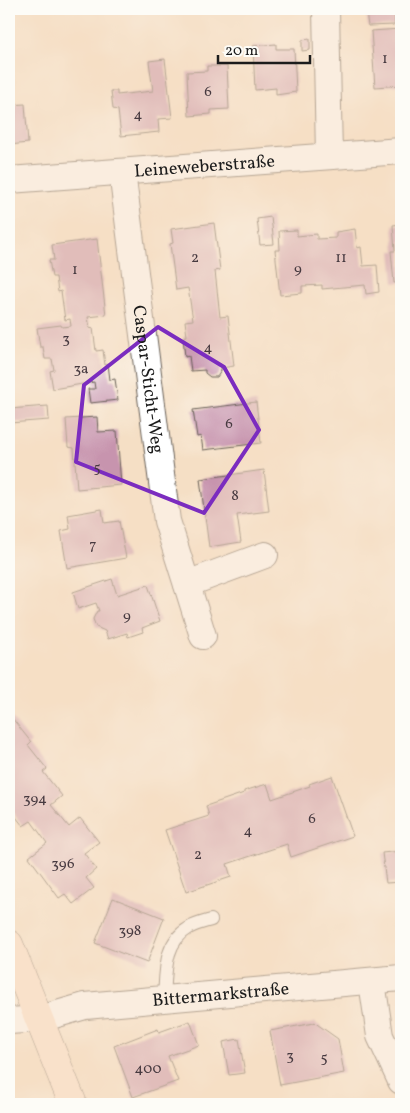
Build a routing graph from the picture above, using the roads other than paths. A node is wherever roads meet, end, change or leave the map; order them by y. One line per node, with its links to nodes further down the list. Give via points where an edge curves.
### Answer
1 (326, 9): 3 (street)
2 (401, 151): 3 (street, Leineweberstraße)
3 (329, 156): 4 (street, Leineweberstraße)
4 (122, 172): 5 (street, Leineweberstraße); 7 (street, Caspar-Sticht-Weg, via 167,521)
5 (9, 180)
6 (265, 554): 7 (street)
7 (187, 584): 8 (street, Caspar-Sticht-Weg)
8 (203, 636)
9 (211, 920): 13 (lane, via 190,927 172,942 166,960)
10 (9, 944): 14 (main road)
11 (401, 978): 12 (street, Bittermarkstraße)
12 (372, 982): 13 (street, Bittermarkstraße); 16 (street, via 380,1036)
13 (164, 999): 14 (street, Bittermarkstraße, via 85,1006)
14 (40, 1019): 15 (street, Bittermarkstraße); 17 (main road)
15 (9, 1021)
16 (401, 1081)
17 (73, 1104)

